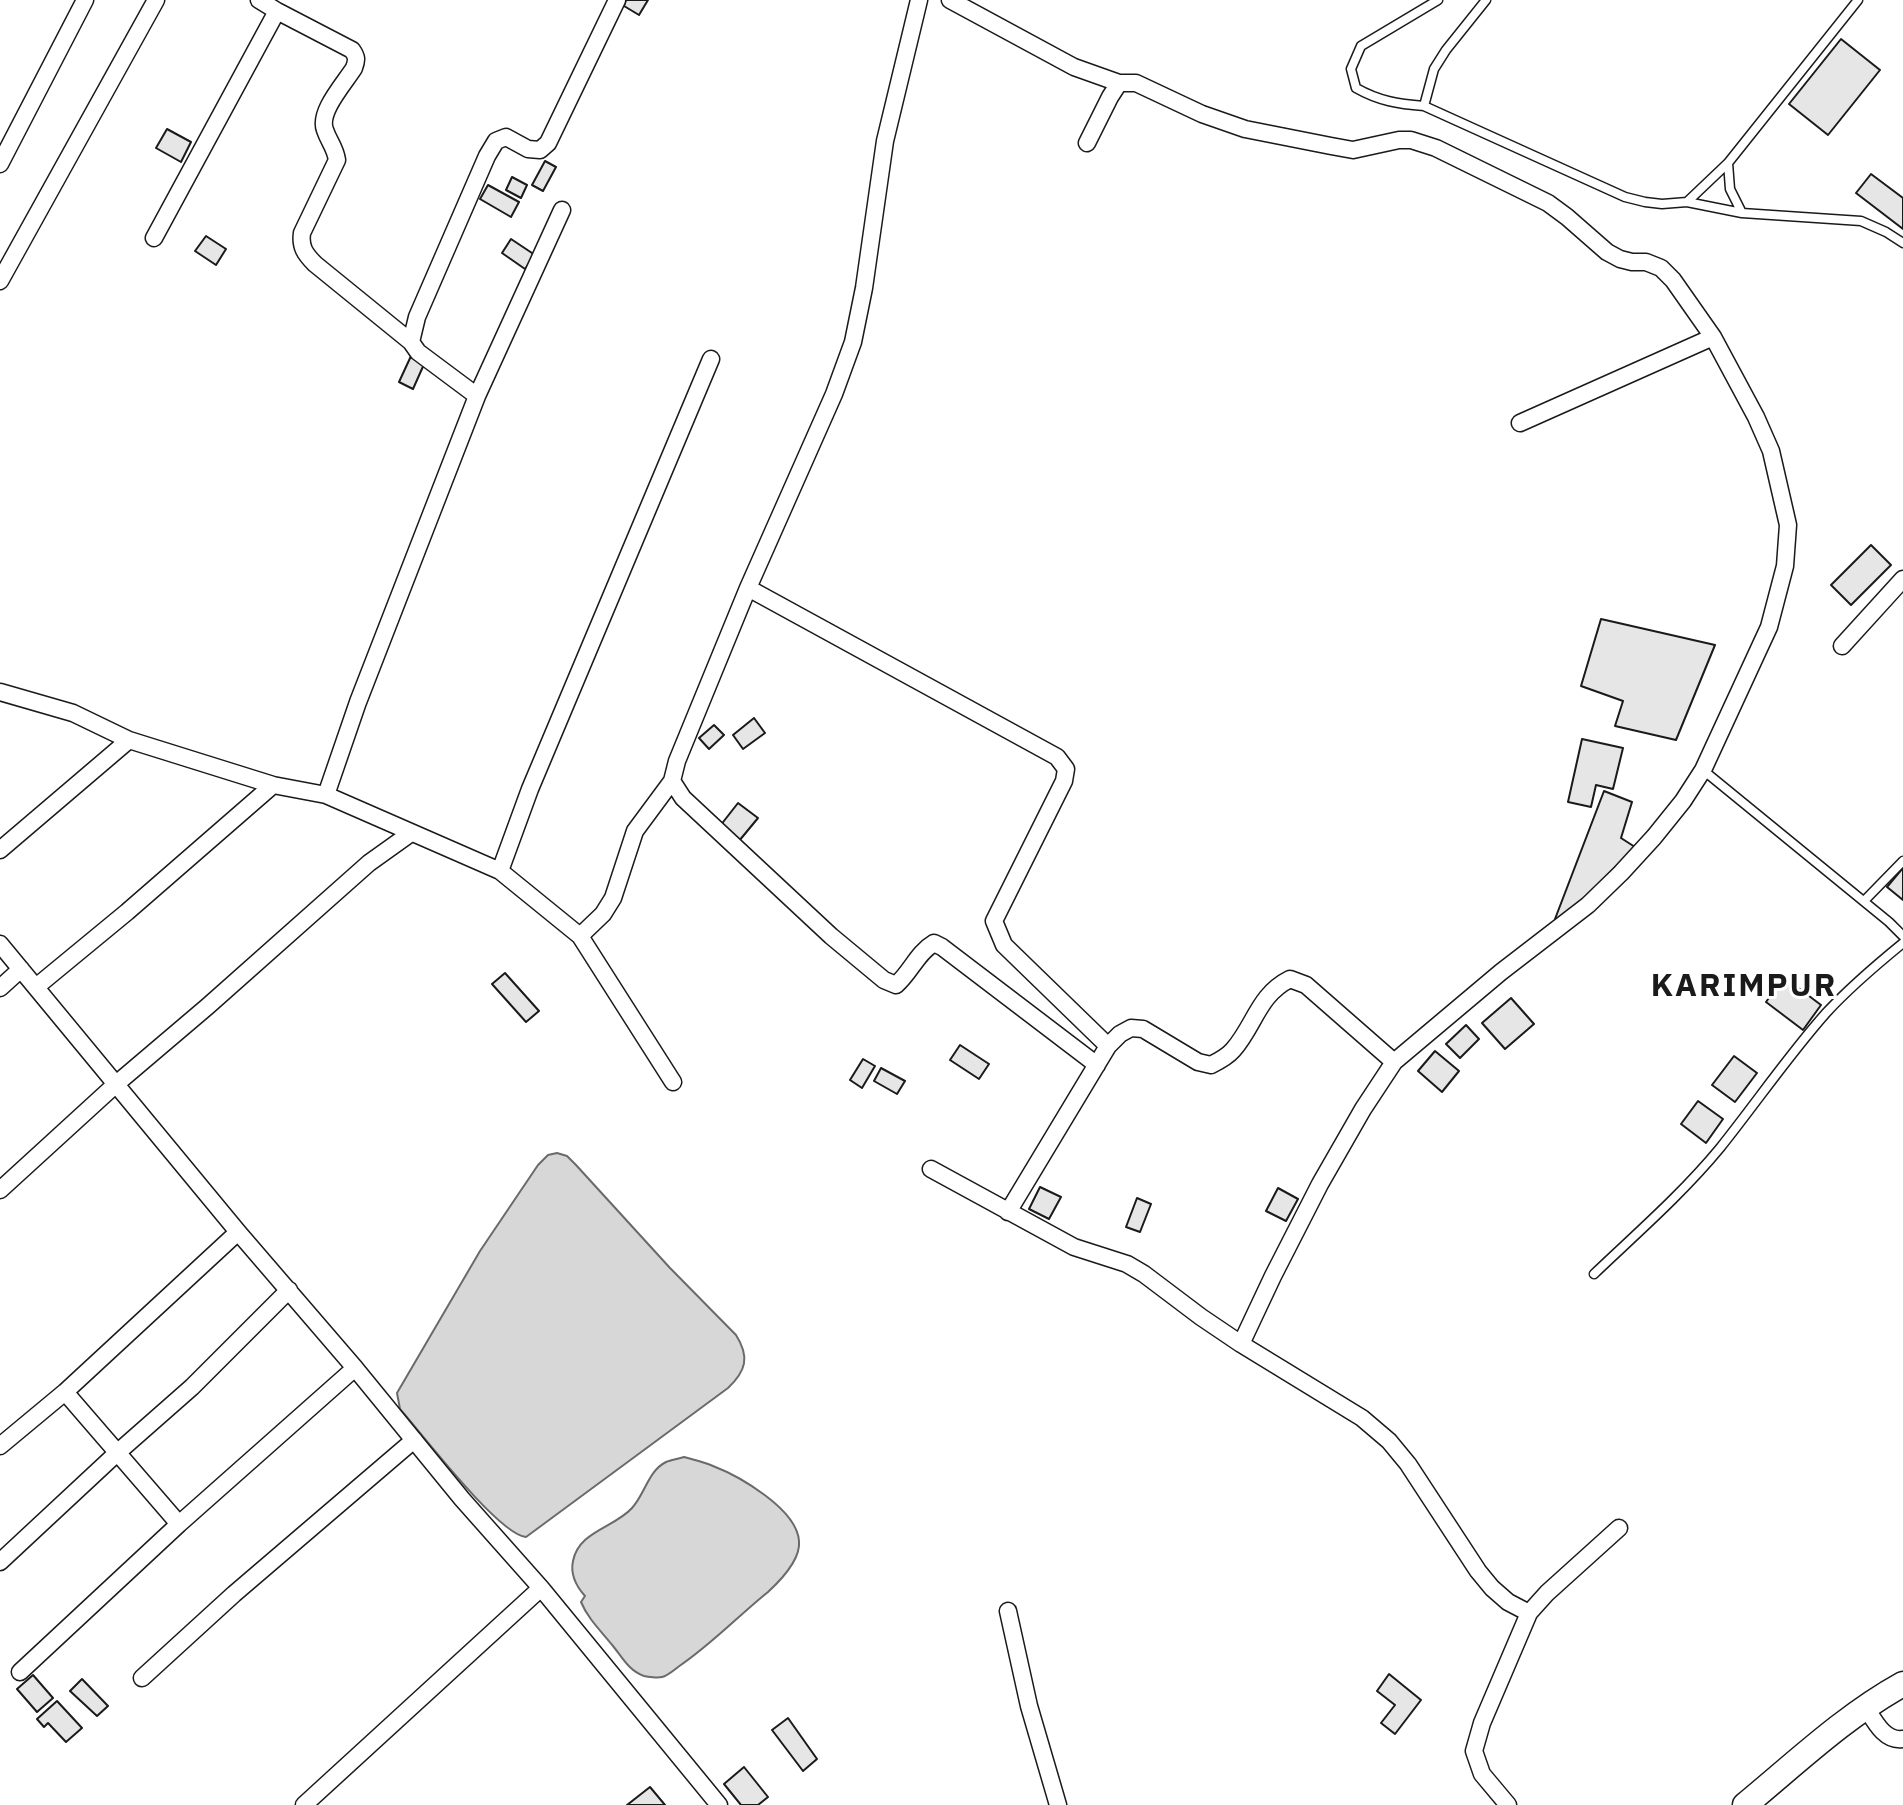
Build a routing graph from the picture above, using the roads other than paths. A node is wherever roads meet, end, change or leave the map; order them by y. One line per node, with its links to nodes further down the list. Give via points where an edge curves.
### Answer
1 (85, 0): 15 (street)
2 (156, 0): 21 (street)
3 (259, 0): 10 (street)
4 (617, 0): 23 (street, via 548,143 540,150 506,137 496,141 417,317)
5 (919, 0): 28 (street, via 885,141 853,342)
6 (950, 0): 11 (street, via 1074,67)
7 (1438, 0): 12 (lane, via 1361,46 1351,69 1356,88 1396,104)
8 (1486, 0): 12 (lane, via 1434,69)
9 (1858, 0): 14 (lane)
10 (277, 11): 19 (street); 23 (street, via 352,50 357,61 325,112 325,132 337,160 302,233 305,253)
11 (1119, 83): 13 (street); 22 (street, via 1136,83 1245,129 1353,150 1399,140 1436,148 1548,203 1620,259 1661,268)
12 (1424, 106): 16 (lane, via 1625,197 1662,204)
13 (1087, 143)
14 (1728, 163): 16 (lane); 18 (lane, via 1730,189)
15 (0, 164)
16 (1687, 202): 18 (lane)
17 (562, 210): 25 (street)
18 (1742, 213): 20 (lane, via 1861,221)
19 (154, 238)
20 (1903, 243)
21 (0, 281)
22 (1713, 337): 26 (street); 32 (street, via 1771,451 1788,525 1785,566 1769,627)
23 (411, 342): 25 (street)
24 (711, 359): 39 (street)
25 (477, 396): 35 (street)
26 (1520, 423)
27 (1903, 579): 29 (street)
28 (748, 588): 33 (street); 48 (street, via 1057,757 1066,769 1064,781 994,921 1004,945)
29 (1842, 646)
30 (0, 692): 31 (street, via 73,713)
31 (129, 740): 34 (street); 37 (street)
32 (1703, 770): 40 (lane); 49 (street, via 1654,837 1588,905)
33 (672, 781): 41 (street, via 635,831 613,898); 50 (street, via 725,839 884,980 896,985 934,943)
34 (273, 785): 35 (street); 46 (street)
35 (326, 795): 36 (street)
36 (411, 833): 39 (street); 52 (street, via 369,863)
37 (0, 850)
38 (1903, 861): 40 (lane)
39 (500, 871): 41 (street)
40 (1864, 901): 42 (lane)
41 (580, 936): 51 (street)
42 (1903, 936)
43 (1903, 943): 57 (lane, via 1826,1014 1693,1179)
44 (0, 944): 45 (street)
45 (21, 969): 46 (street); 47 (street)
46 (36, 987): 52 (street)
47 (0, 988)
48 (1108, 1046): 49 (street, via 1131,1028 1143,1029 1211,1065 1235,1047 1270,992 1290,979 1306,985); 50 (street)
49 (1394, 1062): 59 (street, via 1320,1184)
50 (1097, 1065): 55 (street)
51 (673, 1082)
52 (115, 1085): 54 (street); 56 (street)
53 (931, 1169): 55 (street)
54 (0, 1190)
55 (1008, 1212): 59 (street, via 1074,1247 1127,1264)
56 (238, 1232): 58 (street); 61 (street)
57 (1594, 1274)
58 (289, 1290): 60 (street); 64 (street)
59 (1241, 1344): 70 (street, via 1362,1418 1389,1441 1478,1571 1508,1602)
60 (355, 1368): 62 (street); 65 (street)
61 (65, 1392): 63 (street); 64 (street)
62 (414, 1440): 68 (street); 72 (street)
63 (0, 1446)
64 (117, 1453): 65 (street); 67 (street)
65 (179, 1524): 71 (street)
66 (1619, 1528): 70 (street)
67 (0, 1562)
68 (541, 1588): 76 (street); 77 (street)
69 (1008, 1611): 78 (street)
70 (1529, 1613): 79 (street, via 1474,1751 1482,1774)
71 (20, 1672)
72 (142, 1678)
73 (1903, 1684): 74 (main road)
74 (1870, 1714): 75 (street, via 1886,1735); 80 (main road)
75 (1903, 1739)
76 (304, 1805)
77 (719, 1805)
78 (1058, 1805)
79 (1508, 1805)
80 (1745, 1805)

